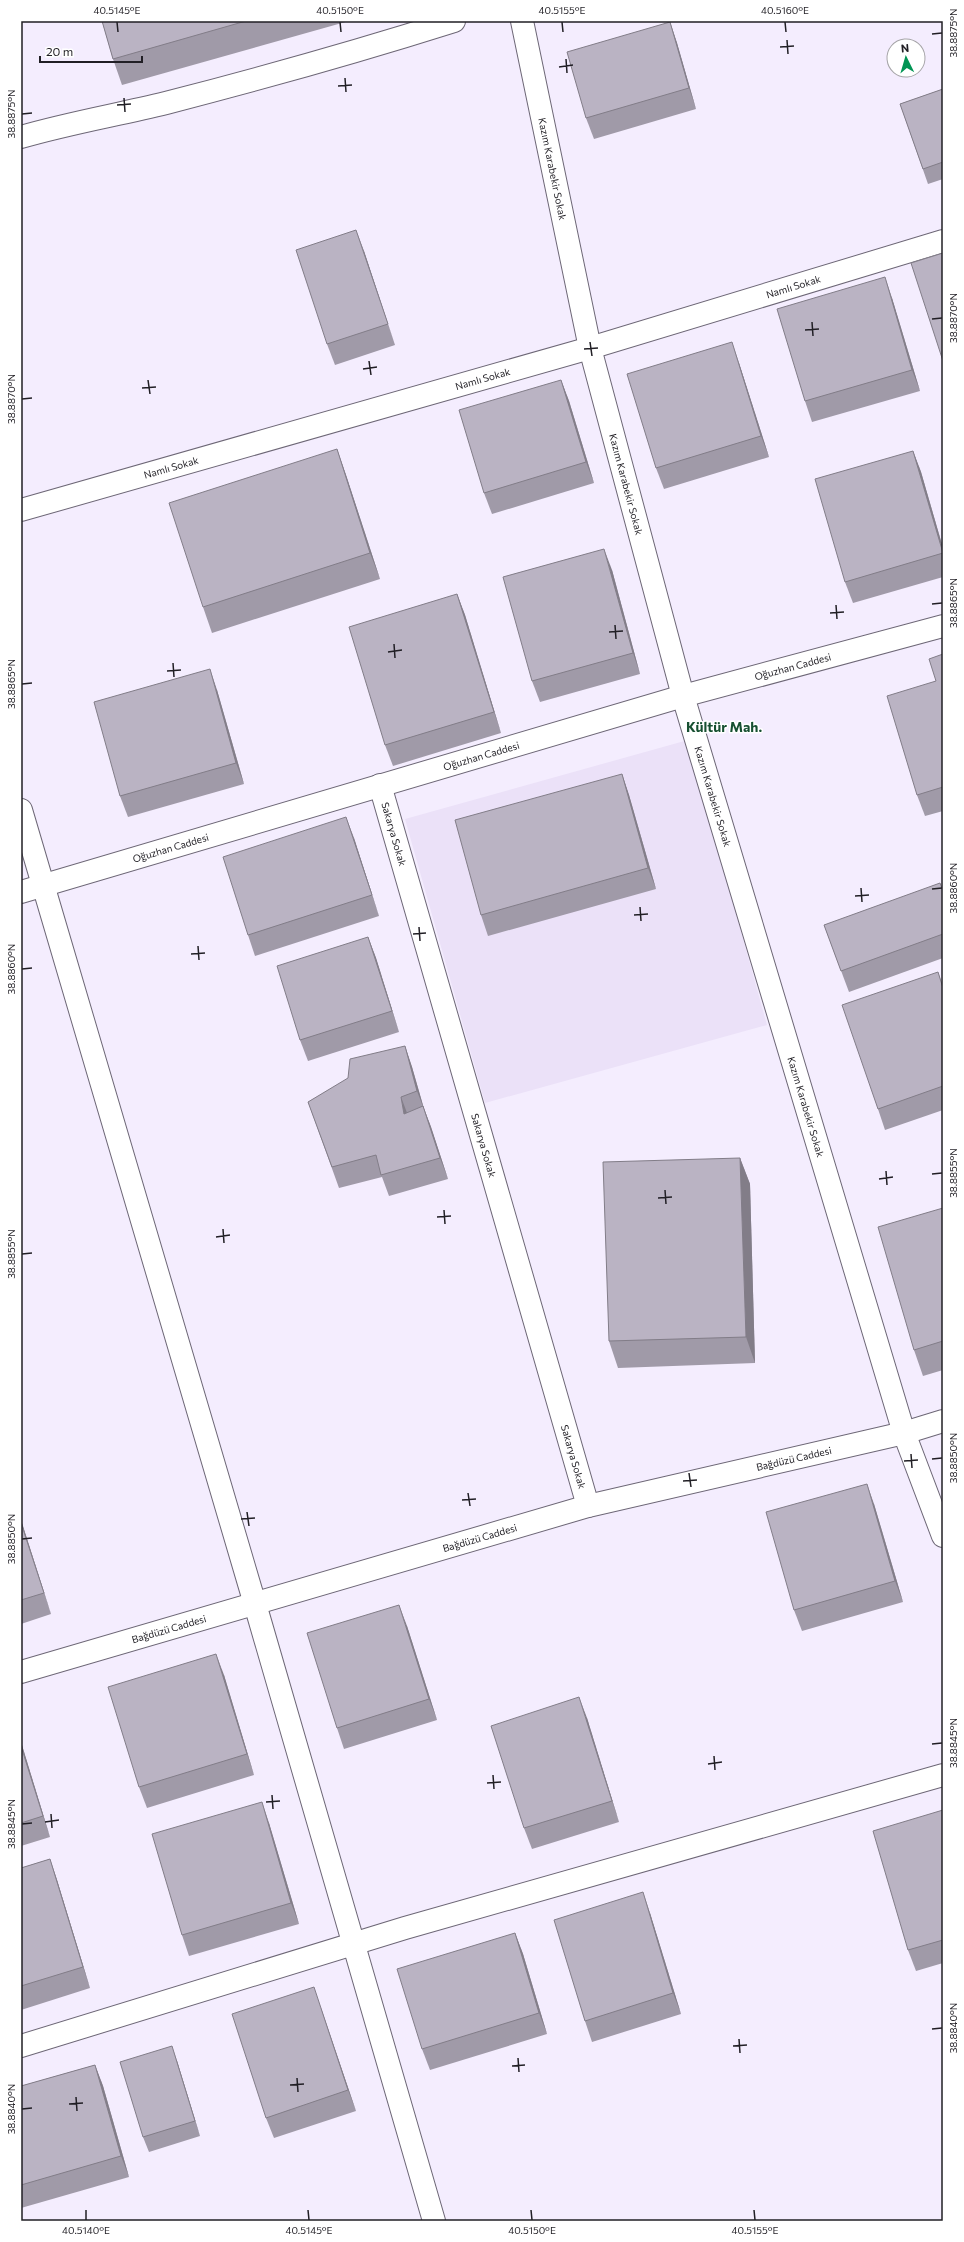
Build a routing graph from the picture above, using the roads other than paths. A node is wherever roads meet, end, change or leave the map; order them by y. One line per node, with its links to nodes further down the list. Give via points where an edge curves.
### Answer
1 (454, 21): 3 (street, via 326,61)
2 (522, 21): 5 (street, Kazım Karabekir Sokak)
3 (21, 137)
4 (943, 241): 5 (street, Namlı Sokak)
5 (590, 348): 6 (street, Namlı Sokak); 8 (street, Kazım Karabekir Sokak)
6 (21, 510)
7 (943, 626): 8 (street, Oğuzhan Caddesi)
8 (682, 696): 9 (street, Oğuzhan Caddesi); 14 (street, Kazım Karabekir Sokak)
9 (380, 784): 11 (street, Oğuzhan Caddesi); 15 (street, Sakarya Sokak)
10 (21, 810): 11 (street)
11 (44, 884): 12 (street, Oğuzhan Caddesi); 17 (street)
12 (21, 892)
13 (943, 1421): 14 (street, Bağdüzü Caddesi)
14 (904, 1433): 15 (street, Bağdüzü Caddesi); 16 (street, Kazım Karabekir Sokak)
15 (588, 1506): 17 (street, Bağdüzü Caddesi)
16 (943, 1536)
17 (255, 1604): 18 (street, Bağdüzü Caddesi); 20 (street)
18 (21, 1672)
19 (943, 1775): 20 (street)
20 (354, 1943): 21 (street); 22 (street)
21 (21, 2046)
22 (434, 2221)

